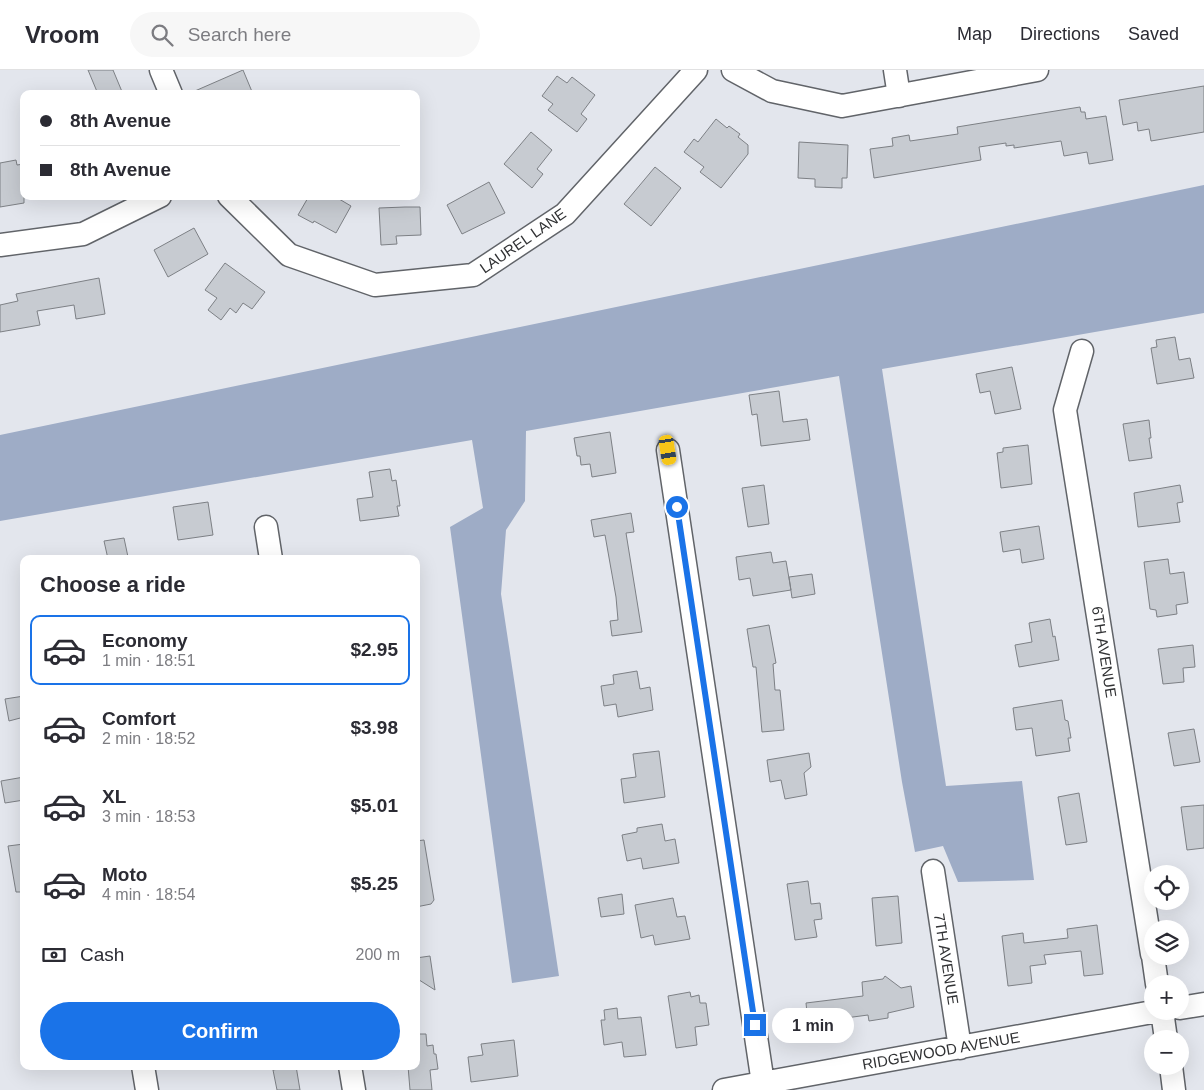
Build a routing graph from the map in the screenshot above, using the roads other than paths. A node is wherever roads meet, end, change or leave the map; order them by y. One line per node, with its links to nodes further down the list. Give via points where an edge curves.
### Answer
1 (161, 70): 6 (street)
2 (696, 70): 9 (street, LAUREL LANE, via 565,214 473,275 374,284 289,255)
3 (733, 70): 7 (street, via 772,91 842,106)
4 (895, 70): 7 (street)
5 (1037, 70): 7 (street)
6 (169, 90)
7 (899, 96)
8 (152, 200): 10 (street, via 84,234)
9 (233, 200)
10 (0, 245)
11 (1082, 351): 16 (street, 6TH AVENUE, via 1065,410)
12 (668, 450): 24 (street)
13 (266, 527): 14 (street)
14 (270, 555)
15 (933, 871): 20 (street, 7TH AVENUE)
16 (1147, 920)
17 (1204, 1004): 18 (street)
18 (1189, 1006)
19 (1144, 1014): 20 (street, RIDGEWOOD AVENUE)
20 (960, 1048): 24 (street, RIDGEWOOD AVENUE)
21 (143, 1070): 25 (street)
22 (351, 1070): 26 (street)
23 (1172, 1075): 28 (street)
24 (764, 1086): 27 (street, RIDGEWOOD AVENUE)
25 (147, 1090)
26 (354, 1090)
27 (724, 1090)
28 (1174, 1090)

